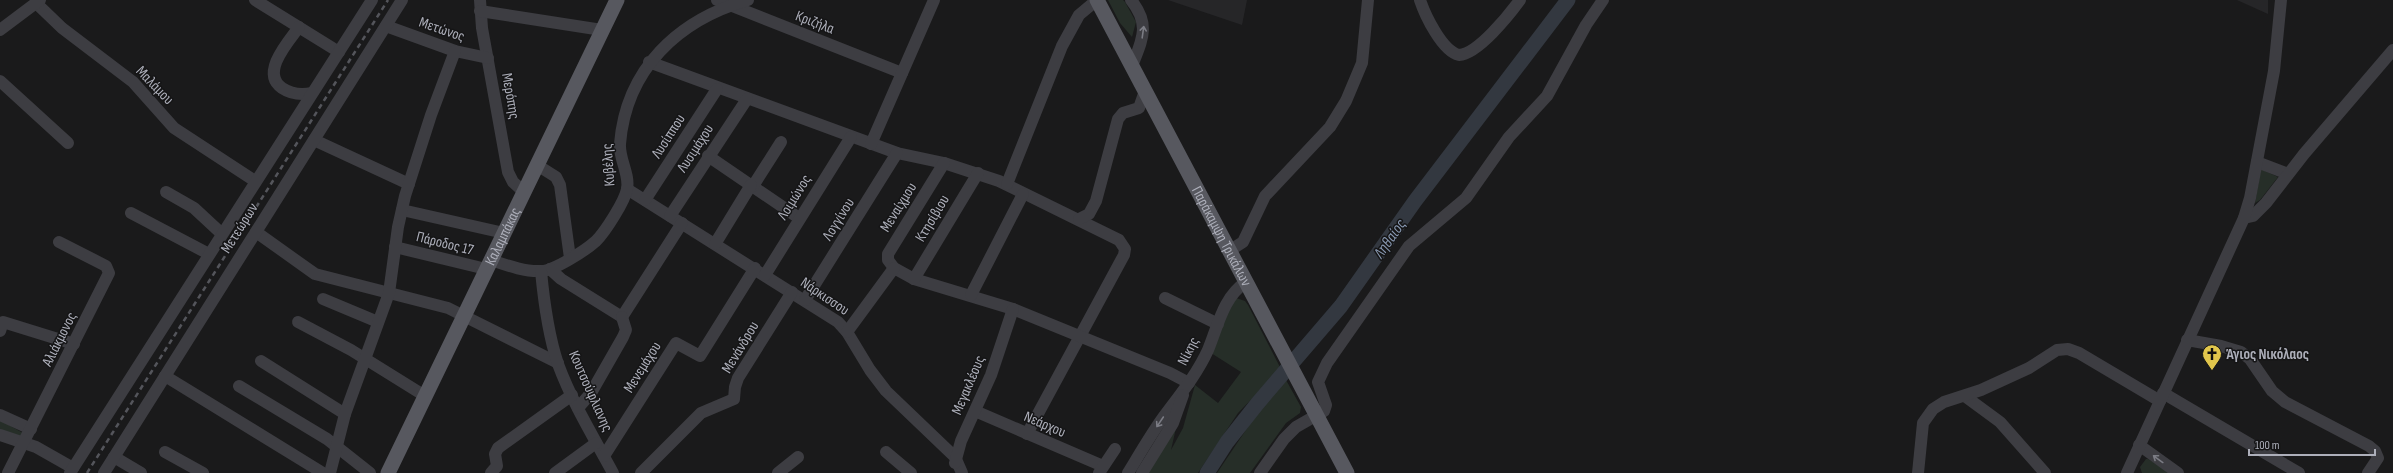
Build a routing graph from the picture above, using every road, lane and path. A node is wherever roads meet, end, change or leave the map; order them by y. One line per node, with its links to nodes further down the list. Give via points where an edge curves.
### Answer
1 (255, 0): 19 (street)
2 (372, 0): 24 (street)
3 (402, 0): 18 (street, Μετεώρων)
4 (617, 0): 21 (main road, Καλαμπάκας)
5 (717, 0): 17 (street, Κριζήλα)
6 (748, 0): 17 (street, Κυβέλης)
7 (932, 0): 28 (street)
8 (1097, 0): 27 (main road, Παράκαμψη Τρικάλων); 48 (street, via 1079,15 1062,46)
9 (1131, 0): 27 (street, one-way to 9, via 1144,30)
10 (1368, 0): 68 (street, via 1362,63 1346,101 1330,127 1265,196 1243,242)
11 (1420, 0): 12 (street, via 1426,16 1439,36 1452,52 1459,55 1473,50)
12 (1520, 0)
13 (1603, 0): 106 (street, via 1586,25 1547,96 1509,137 1466,198 1409,246 1327,363 1318,382 1326,408)
14 (2281, 0): 41 (street, via 2277,49)
15 (38, 2): 20 (street); 46 (street, Μαλάμου, via 62,28 133,82 174,128)
16 (480, 5): 21 (street); 25 (street, Μερόπης)
17 (729, 6): 26 (street, Κυβέλης, via 692,25 661,49); 28 (street, Κριζήλα)
18 (386, 26): 23 (street, Μετώνος); 35 (street, Μετεώρων)
19 (299, 27): 24 (street); 32 (street, via 280,54 272,72 273,78 276,84 292,93)
20 (0, 30)
21 (602, 30): 43 (main road, Καλαμπάκας)
22 (2393, 50): 45 (street)
23 (455, 51): 25 (street, Μετώνος); 47 (street)
24 (339, 52): 32 (street)
25 (488, 58): 52 (street, Μερόπης, via 509,176 514,185)
26 (649, 62): 30 (street); 50 (street, Κυβέλης, via 630,103 621,142)
27 (1132, 66): 31 (main road, Παράκαμψη Τρικάλων)
28 (902, 74): 38 (street)
29 (0, 80): 37 (street)
30 (718, 89): 33 (street); 54 (street, Λυσίππου)
31 (1145, 91): 60 (street, via 1139,108 1124,113 1118,119 1096,201 1088,214); 68 (main road, Παράκαμψη Τρικάλων)
32 (312, 94): 46 (street)
33 (747, 99): 34 (street, via 811,120); 40 (street, Λυσιμάχου)
34 (851, 137): 38 (street); 58 (street, Λοιμώνος)
35 (314, 140): 47 (street); 62 (street, Μετεώρων)
36 (781, 142): 49 (street)
37 (68, 143)
38 (871, 144): 39 (street)
39 (897, 153): 42 (street); 82 (street, Λογγίνου)
40 (708, 156): 49 (street); 57 (street, Λυσιμάχου)
41 (2257, 162): 45 (street); 59 (street)
42 (944, 163): 44 (street); 72 (street, Μεναίχμου, via 887,256)
43 (537, 165): 52 (main road, Καλαμπάκας); 70 (street, via 556,177 560,185)
44 (978, 173): 48 (street); 75 (street, Κτησίβιου)
45 (2288, 174): 59 (street, via 2258,213)
46 (255, 182): 64 (street)
47 (409, 184): 55 (street)
48 (1007, 184): 53 (street)
49 (752, 186): 58 (street); 66 (street)
50 (628, 189): 54 (street, Νάρκισσου); 70 (street, Κυβέλης, via 598,238)
51 (166, 192): 64 (street, via 194,208)
52 (524, 192): 63 (main road, Καλαμπάκας)
53 (1023, 194): 60 (street); 79 (street)
54 (645, 200): 57 (street, Νάρκισσου)
55 (402, 210): 63 (street); 67 (street)
56 (131, 213): 69 (street)
57 (670, 216): 61 (street, Νάρκισσου)
58 (799, 218): 74 (street, Λοιμώνος)
59 (2244, 218): 92 (street)
60 (1079, 220): 91 (street, via 1120,240 1125,249)
61 (682, 223): 66 (street, Νάρκισσου); 85 (street)
62 (256, 232): 78 (street, via 315,274); 97 (street, Μετεώρων)
63 (504, 233): 71 (main road, Καλαμπάκας)
64 (222, 234): 69 (street)
65 (59, 242): 93 (street, Αλιάκμονος, via 109,270 108,277)
66 (715, 244): 74 (street, Νάρκισσου)
67 (396, 247): 71 (street, Πάροδος 17); 78 (street)
68 (1229, 251): 76 (main road, Παράκαμψη Τρικάλων)
69 (209, 254): 124 (street)
70 (570, 258): 73 (street, Κυβέλης)
71 (489, 265): 73 (street); 84 (main road, Καλαμπάκας)
72 (894, 268): 75 (street); 90 (street)
73 (546, 270): 85 (street); 96 (street, Κουτσούφλιανης, via 546,315)
74 (760, 272): 77 (street, Νάρκισσου); 119 (street, Μενεμάχου, via 700,356 676,343)
75 (914, 279): 79 (street)
76 (1246, 282): 88 (street, Νίκης, via 1230,296); 106 (main road, Παράκαμψη Τρικάλων)
77 (792, 292): 82 (street, Νάρκισσου); 137 (street, Μενάνδρου, via 738,378 734,399 701,413)
78 (389, 293): 84 (street, via 448,308); 87 (street)
79 (971, 295): 83 (street)
80 (1164, 298): 88 (street, Νίκης)
81 (323, 299): 87 (street)
82 (805, 300): 90 (street, Νάρκισσου, via 838,322)
83 (1013, 309): 91 (street); 105 (street, Μεγακλέους, via 991,375)
84 (464, 315): 96 (street); 100 (main road, Καλαμπάκας)
85 (622, 317): 104 (street, via 626,330 623,337 591,393)
86 (298, 322): 94 (street)
87 (378, 322): 94 (street)
88 (1218, 324): 99 (street, Νίκης)
89 (1, 327): 93 (street)
90 (847, 332): 122 (street, Νάρκισσου, via 886,391)
91 (1080, 336): 99 (street, via 1170,373); 110 (street)
92 (2187, 340): 103 (street); 150 (street, via 2241,352 2250,359 2272,391 2284,402 2370,446 2376,451 2378,458)
93 (74, 344): 109 (street, Αλιάκμονος)
94 (364, 359): 100 (street); 107 (street)
95 (261, 361): 107 (street)
96 (558, 363): 101 (street, Κουτσούφλιανης)
97 (165, 376): 120 (street, Μετεώρων); 131 (street)
98 (239, 386): 115 (street)
99 (1187, 388): 142 (street, one-way to 142, via 1163,418); 143 (street, via 1179,412)
100 (425, 396): 125 (main road, Καλαμπάκας)
101 (572, 396): 104 (street, Κουτσούφλιανης); 134 (street, via 498,448 494,454 497,466)
102 (1966, 397): 103 (street, via 2029,368 2053,352 2064,349 2086,357); 146 (street, via 1939,405 1925,418); 147 (street, via 2000,422)
103 (2161, 397): 114 (street); 149 (street)
104 (578, 408): 113 (street, Κουτσούφλιανης)
105 (975, 411): 110 (street, Νεάρχου); 122 (street, Μεγακλέους)
106 (1314, 411): 144 (street, via 1290,432); 145 (main road, Παράκαμψη Τρικάλων)
107 (345, 414): 115 (street)
108 (0, 415): 109 (street)
109 (30, 429): 112 (street, Αλιάκμονος)
110 (1028, 434): 123 (street, Νεάρχου)
111 (0, 435): 112 (street)
112 (24, 442): 124 (street); 127 (street, Αλιάκμονος)
113 (596, 443): 119 (street, Κουτσούφλιανης); 135 (street)
114 (2139, 445): 126 (street); 148 (street, one-way to 114)
115 (337, 447): 132 (street); 133 (street)
116 (1115, 449): 123 (street)
117 (166, 452): 130 (street)
118 (886, 452): 139 (street)
119 (604, 456): 136 (street, Κουτσούφλιανης)
120 (114, 457): 128 (street, Μετεώρων); 129 (street)
121 (798, 457): 138 (street)
122 (955, 457): 140 (street, Μεγακλέους); 141 (street, Νάρκισσου)
123 (1101, 470)
124 (71, 471)
125 (390, 472)
126 (2130, 472)
127 (8, 473)
128 (104, 473)
129 (141, 473)
130 (204, 473)
131 (323, 473)
132 (330, 473)
133 (370, 473)
134 (491, 473)
135 (555, 473)
136 (613, 473)
137 (641, 473)
138 (778, 473)
139 (911, 473)
140 (954, 473)
141 (962, 473)
142 (1128, 473)
143 (1142, 473)
144 (1260, 473)
145 (1347, 473)
146 (1918, 473)
147 (2045, 473)
148 (2178, 473)
149 (2299, 473)
150 (2368, 473)

